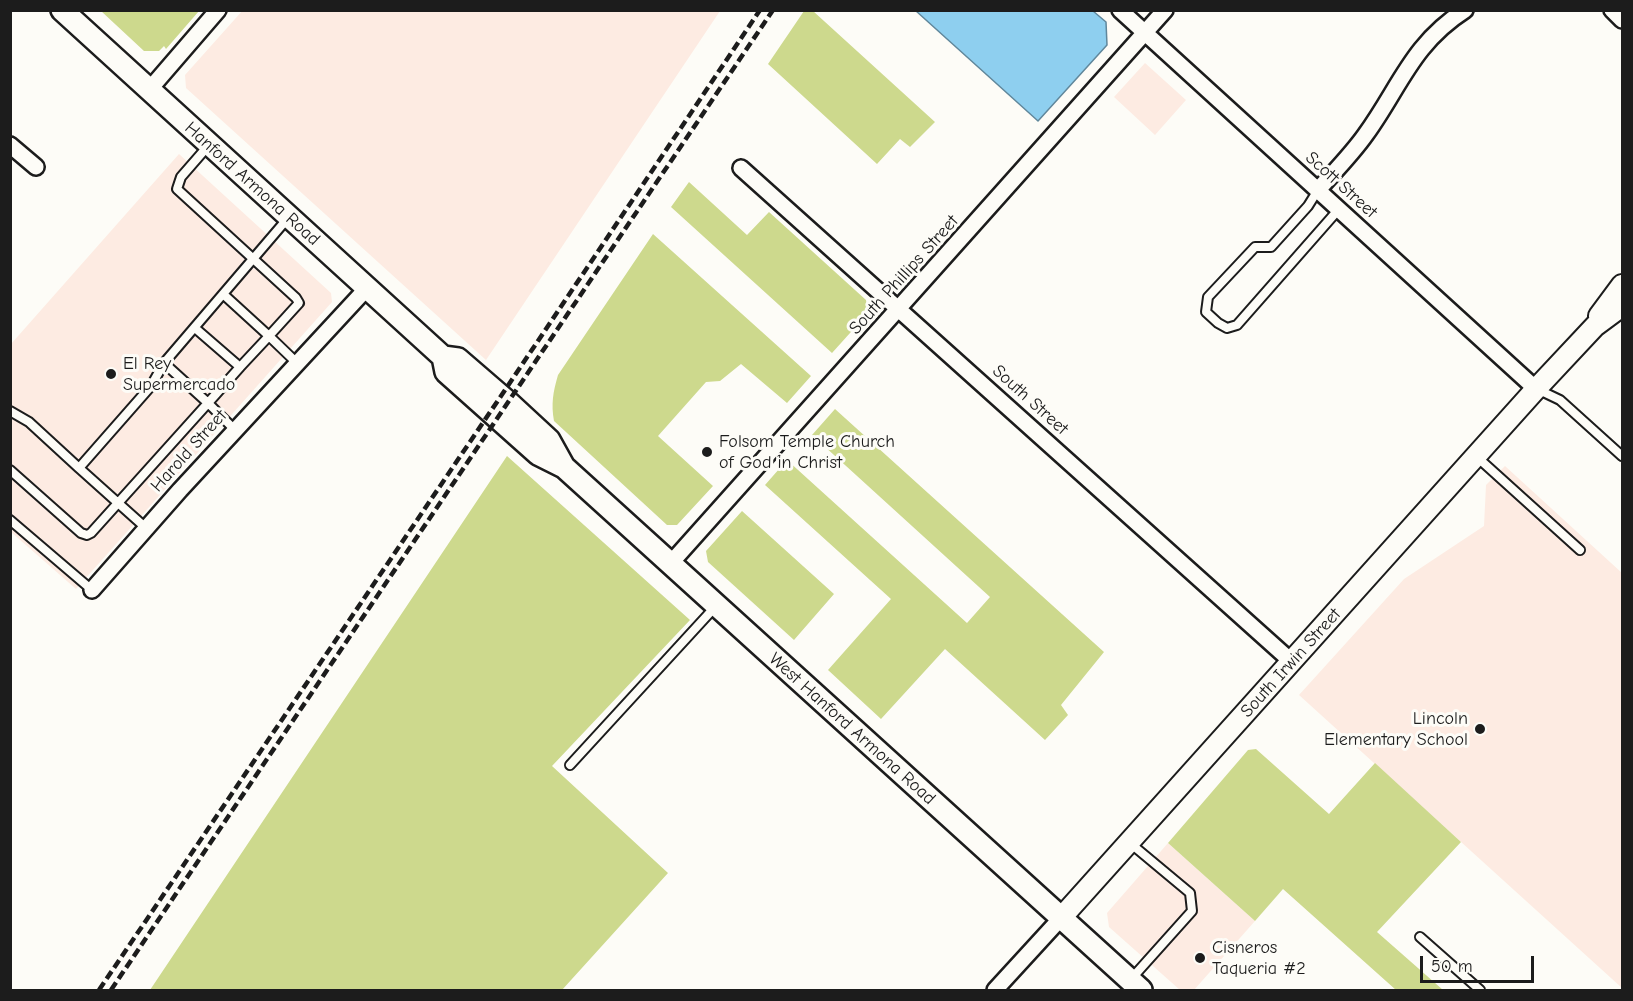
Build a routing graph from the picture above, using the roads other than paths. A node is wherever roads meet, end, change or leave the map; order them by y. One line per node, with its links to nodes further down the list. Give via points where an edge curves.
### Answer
1 (62, 10): 9 (main road, Hanford Armona Road)
2 (218, 10): 9 (street)
3 (1120, 10): 8 (street, Scott Street)
4 (1165, 10): 8 (street, South Phillips Street)
5 (1465, 10): 14 (street, via 1420,48 1366,134)
6 (1612, 10): 7 (street)
7 (1623, 20)
8 (1144, 32): 14 (street, Scott Street); 22 (street, South Phillips Street)
9 (148, 90): 11 (main road, Hanford Armona Road)
10 (10, 145): 12 (street)
11 (209, 145): 16 (main road, Hanford Armona Road); 17 (lane, via 181,177 177,189)
12 (36, 167)
13 (741, 168): 22 (street, South Street)
14 (1318, 190): 15 (street, Scott Street); 15 (lane, via 1271,247 1255,247 1208,297 1206,312 1218,323 1227,328 1237,325)
15 (1339, 209): 29 (street, Scott Street)
16 (289, 217): 17 (lane); 19 (main road, Hanford Armona Road)
17 (253, 259): 20 (lane); 24 (lane, via 299,303)
18 (1623, 285): 25 (street)
19 (367, 288): 27 (street, Harold Street); 35 (main road, Hanford Armona Road, via 443,357 458,359 509,403 549,440)
20 (224, 294): 23 (lane); 24 (lane)
21 (1623, 306): 25 (street)
22 (900, 309): 42 (street, South Phillips Street); 45 (street, South Street)
23 (195, 328): 26 (lane); 28 (lane)
24 (268, 336): 27 (lane); 28 (lane)
25 (1586, 336): 29 (street, South Irwin Street)
26 (164, 363): 30 (lane); 36 (lane, via 151,386)
27 (297, 363): 32 (street, Harold Street)
28 (240, 367): 30 (lane)
29 (1536, 389): 33 (street, South Irwin Street); 34 (lane, via 1560,400)
30 (208, 404): 32 (lane); 38 (lane)
31 (10, 411): 36 (lane, via 29,422)
32 (235, 430): 40 (street, Harold Street)
33 (1476, 456): 41 (lane); 45 (street, South Irwin Street)
34 (1623, 456)
35 (564, 467): 42 (main road, West Hanford Armona Road)
36 (79, 468): 38 (lane)
37 (10, 470): 38 (lane, via 87,535)
38 (118, 503): 40 (lane)
39 (10, 520): 43 (lane)
40 (146, 528): 43 (street, Harold Street)
41 (1580, 550)
42 (670, 564): 44 (main road, West Hanford Armona Road)
43 (92, 590)
44 (716, 606): 46 (lane); 48 (main road, West Hanford Armona Road)
45 (1292, 662): 47 (street, South Irwin Street)
46 (570, 765)
47 (1130, 843): 48 (street, South Irwin Street); 50 (lane, via 1190,893 1192,911)
48 (1061, 918): 50 (main road, West Hanford Armona Road); 51 (street, South Irwin Street)
49 (1420, 937): 52 (lane)
50 (1135, 985)
51 (995, 990)
52 (1480, 990)

